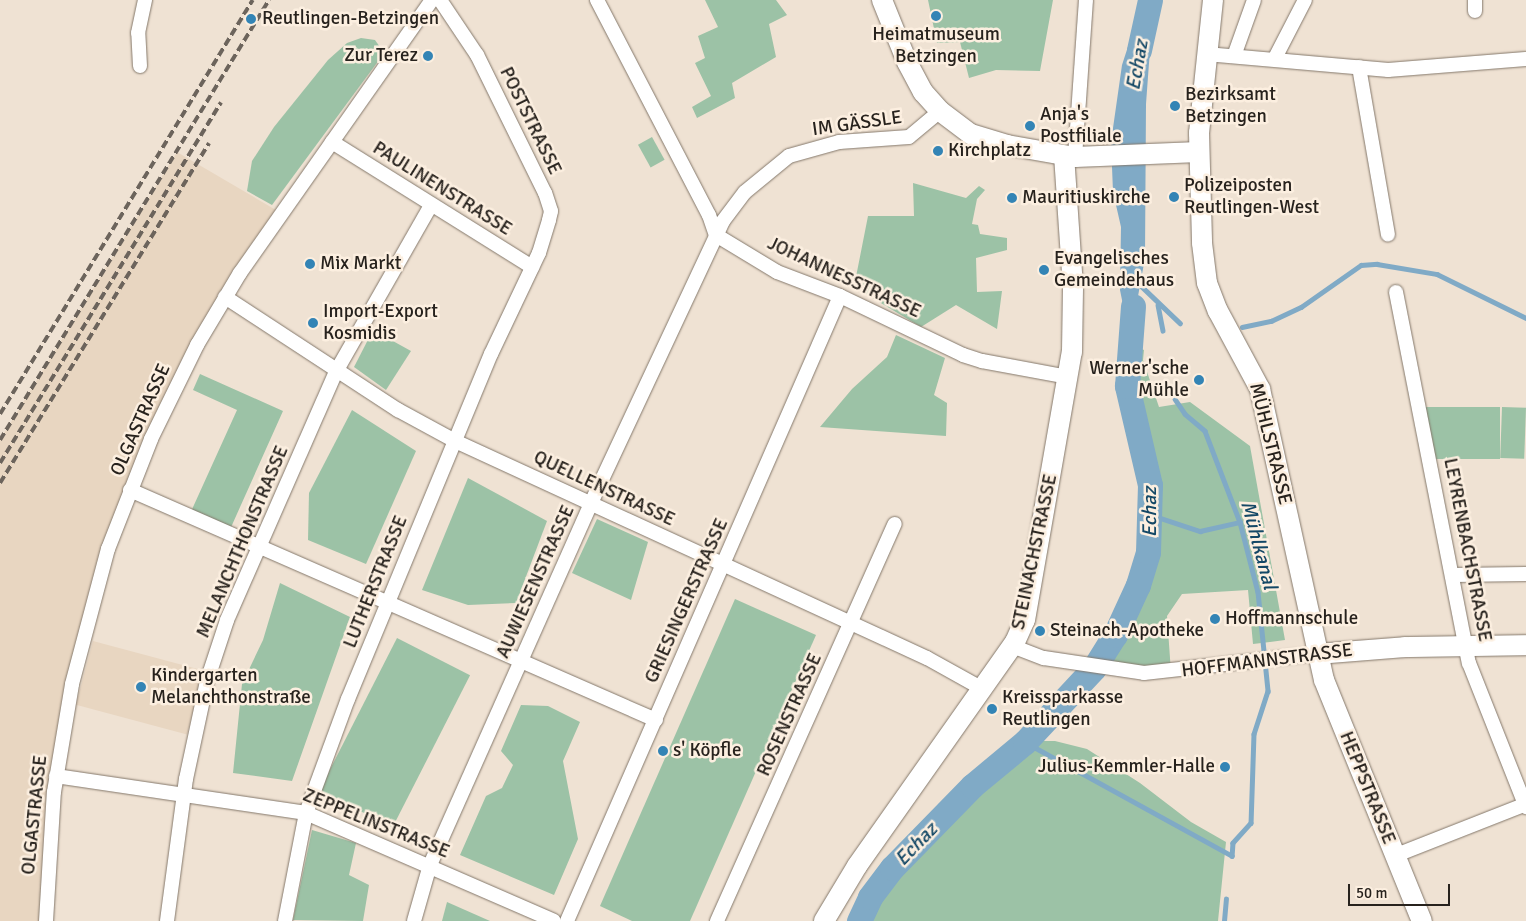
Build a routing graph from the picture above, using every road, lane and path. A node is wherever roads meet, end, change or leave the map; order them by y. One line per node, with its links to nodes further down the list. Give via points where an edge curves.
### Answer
1 (145, 0): 14 (street, via 138,33)
2 (432, 0): 17 (street, OLGASTRASSE)
3 (440, 0): 23 (street, POSTSTRASSE, via 477,56 549,202 549,220)
4 (597, 0): 21 (street)
5 (882, 0): 16 (street, via 914,78)
6 (1086, 0): 19 (street, via 1078,120)
7 (1213, 0): 10 (street, MÜHLSTRASSE)
8 (1254, 0): 11 (street)
9 (1305, 0): 12 (street)
10 (1206, 54): 11 (street); 18 (street, MÜHLSTRASSE)
11 (1234, 56): 12 (street)
12 (1275, 58): 15 (street)
13 (1526, 59): 15 (street, via 1404,70)
14 (140, 66)
15 (1359, 67): 22 (street)
16 (940, 112): 19 (street, via 976,137); 21 (street, IM GÄSSLE, via 909,137 839,142 789,156 745,192)
17 (332, 142): 20 (street, PAULINENSTRASSE); 26 (street, OLGASTRASSE)
18 (1199, 152): 19 (street, via 1108,158); 42 (street, MÜHLSTRASSE, via 1202,243 1207,283 1218,311 1260,389)
19 (1069, 156): 28 (street, STEINACHSTRASSE, via 1073,286)
20 (431, 205): 23 (street, PAULINENSTRASSE); 27 (street, MELANCHTHONSTRASSE)
21 (716, 234): 25 (street, JOHANNESSTRASSE, via 777,272); 31 (street, AUWIESENSTRASSE)
22 (1388, 235)
23 (532, 267): 29 (street, LUTHERSTRASSE)
24 (1396, 292): 36 (street, LEYRENBACHSTRASSE)
25 (840, 296): 28 (street, JOHANNESSTRASSE, via 963,355); 34 (street, GRIESINGERSTRASSE)
26 (225, 297): 27 (street, QUELLENSTRASSE); 30 (street, OLGASTRASSE, via 177,384)
27 (337, 370): 29 (street, QUELLENSTRASSE, via 398,410); 33 (street, MELANCHTHONSTRASSE)
28 (1068, 377): 39 (street, STEINACHSTRASSE, via 1027,612)
29 (455, 441): 31 (street, QUELLENSTRASSE); 37 (street, LUTHERSTRASSE)
30 (130, 490): 33 (street); 46 (street, OLGASTRASSE, via 88,617)
31 (591, 503): 34 (street, QUELLENSTRASSE); 43 (street, AUWIESENSTRASSE)
32 (895, 524): 38 (street, ROSENSTRASSE)
33 (258, 548): 37 (street); 47 (street, MELANCHTHONSTRASSE, via 227,620 207,681)
34 (724, 566): 38 (street, QUELLENSTRASSE); 45 (street, GRIESINGERSTRASSE)
35 (1526, 574): 36 (street)
36 (1454, 575): 40 (street, LEYRENBACHSTRASSE)
37 (386, 603): 43 (street); 49 (street, LUTHERSTRASSE)
38 (852, 625): 44 (street, QUELLENSTRASSE, via 927,658); 58 (street, ROSENSTRASSE)
39 (1012, 646): 42 (street, HOFFMANNSTRASSE, via 1033,655 1124,672 1171,672); 44 (street, STEINACHSTRASSE)
40 (1466, 646): 41 (street, HOFFMANNSTRASSE); 42 (street, HOFFMANNSTRASSE); 48 (street, LEYRENBACHSTRASSE, via 1472,672)
41 (1526, 646)
42 (1316, 654): 50 (street, HEPPSTRASSE)
43 (522, 662): 45 (street); 51 (street, AUWIESENSTRASSE)
44 (983, 689): 59 (street, STEINACHSTRASSE, via 857,866)
45 (656, 720): 57 (street, GRIESINGERSTRASSE)
46 (56, 776): 47 (street, ZEPPELINSTRASSE); 52 (street, OLGASTRASSE)
47 (183, 794): 49 (street, ZEPPELINSTRASSE); 53 (street, MELANCHTHONSTRASSE)
48 (1526, 805): 50 (street)
49 (306, 813): 51 (street, ZEPPELINSTRASSE); 54 (street, LUTHERSTRASSE)
50 (1394, 856): 60 (street, HEPPSTRASSE)
51 (430, 865): 55 (street, AUWIESENSTRASSE); 56 (street, ZEPPELINSTRASSE)
52 (46, 921)
53 (167, 921)
54 (285, 921)
55 (414, 921)
56 (554, 921)
57 (567, 921)
58 (717, 921)
59 (824, 921)
60 (1422, 921)

